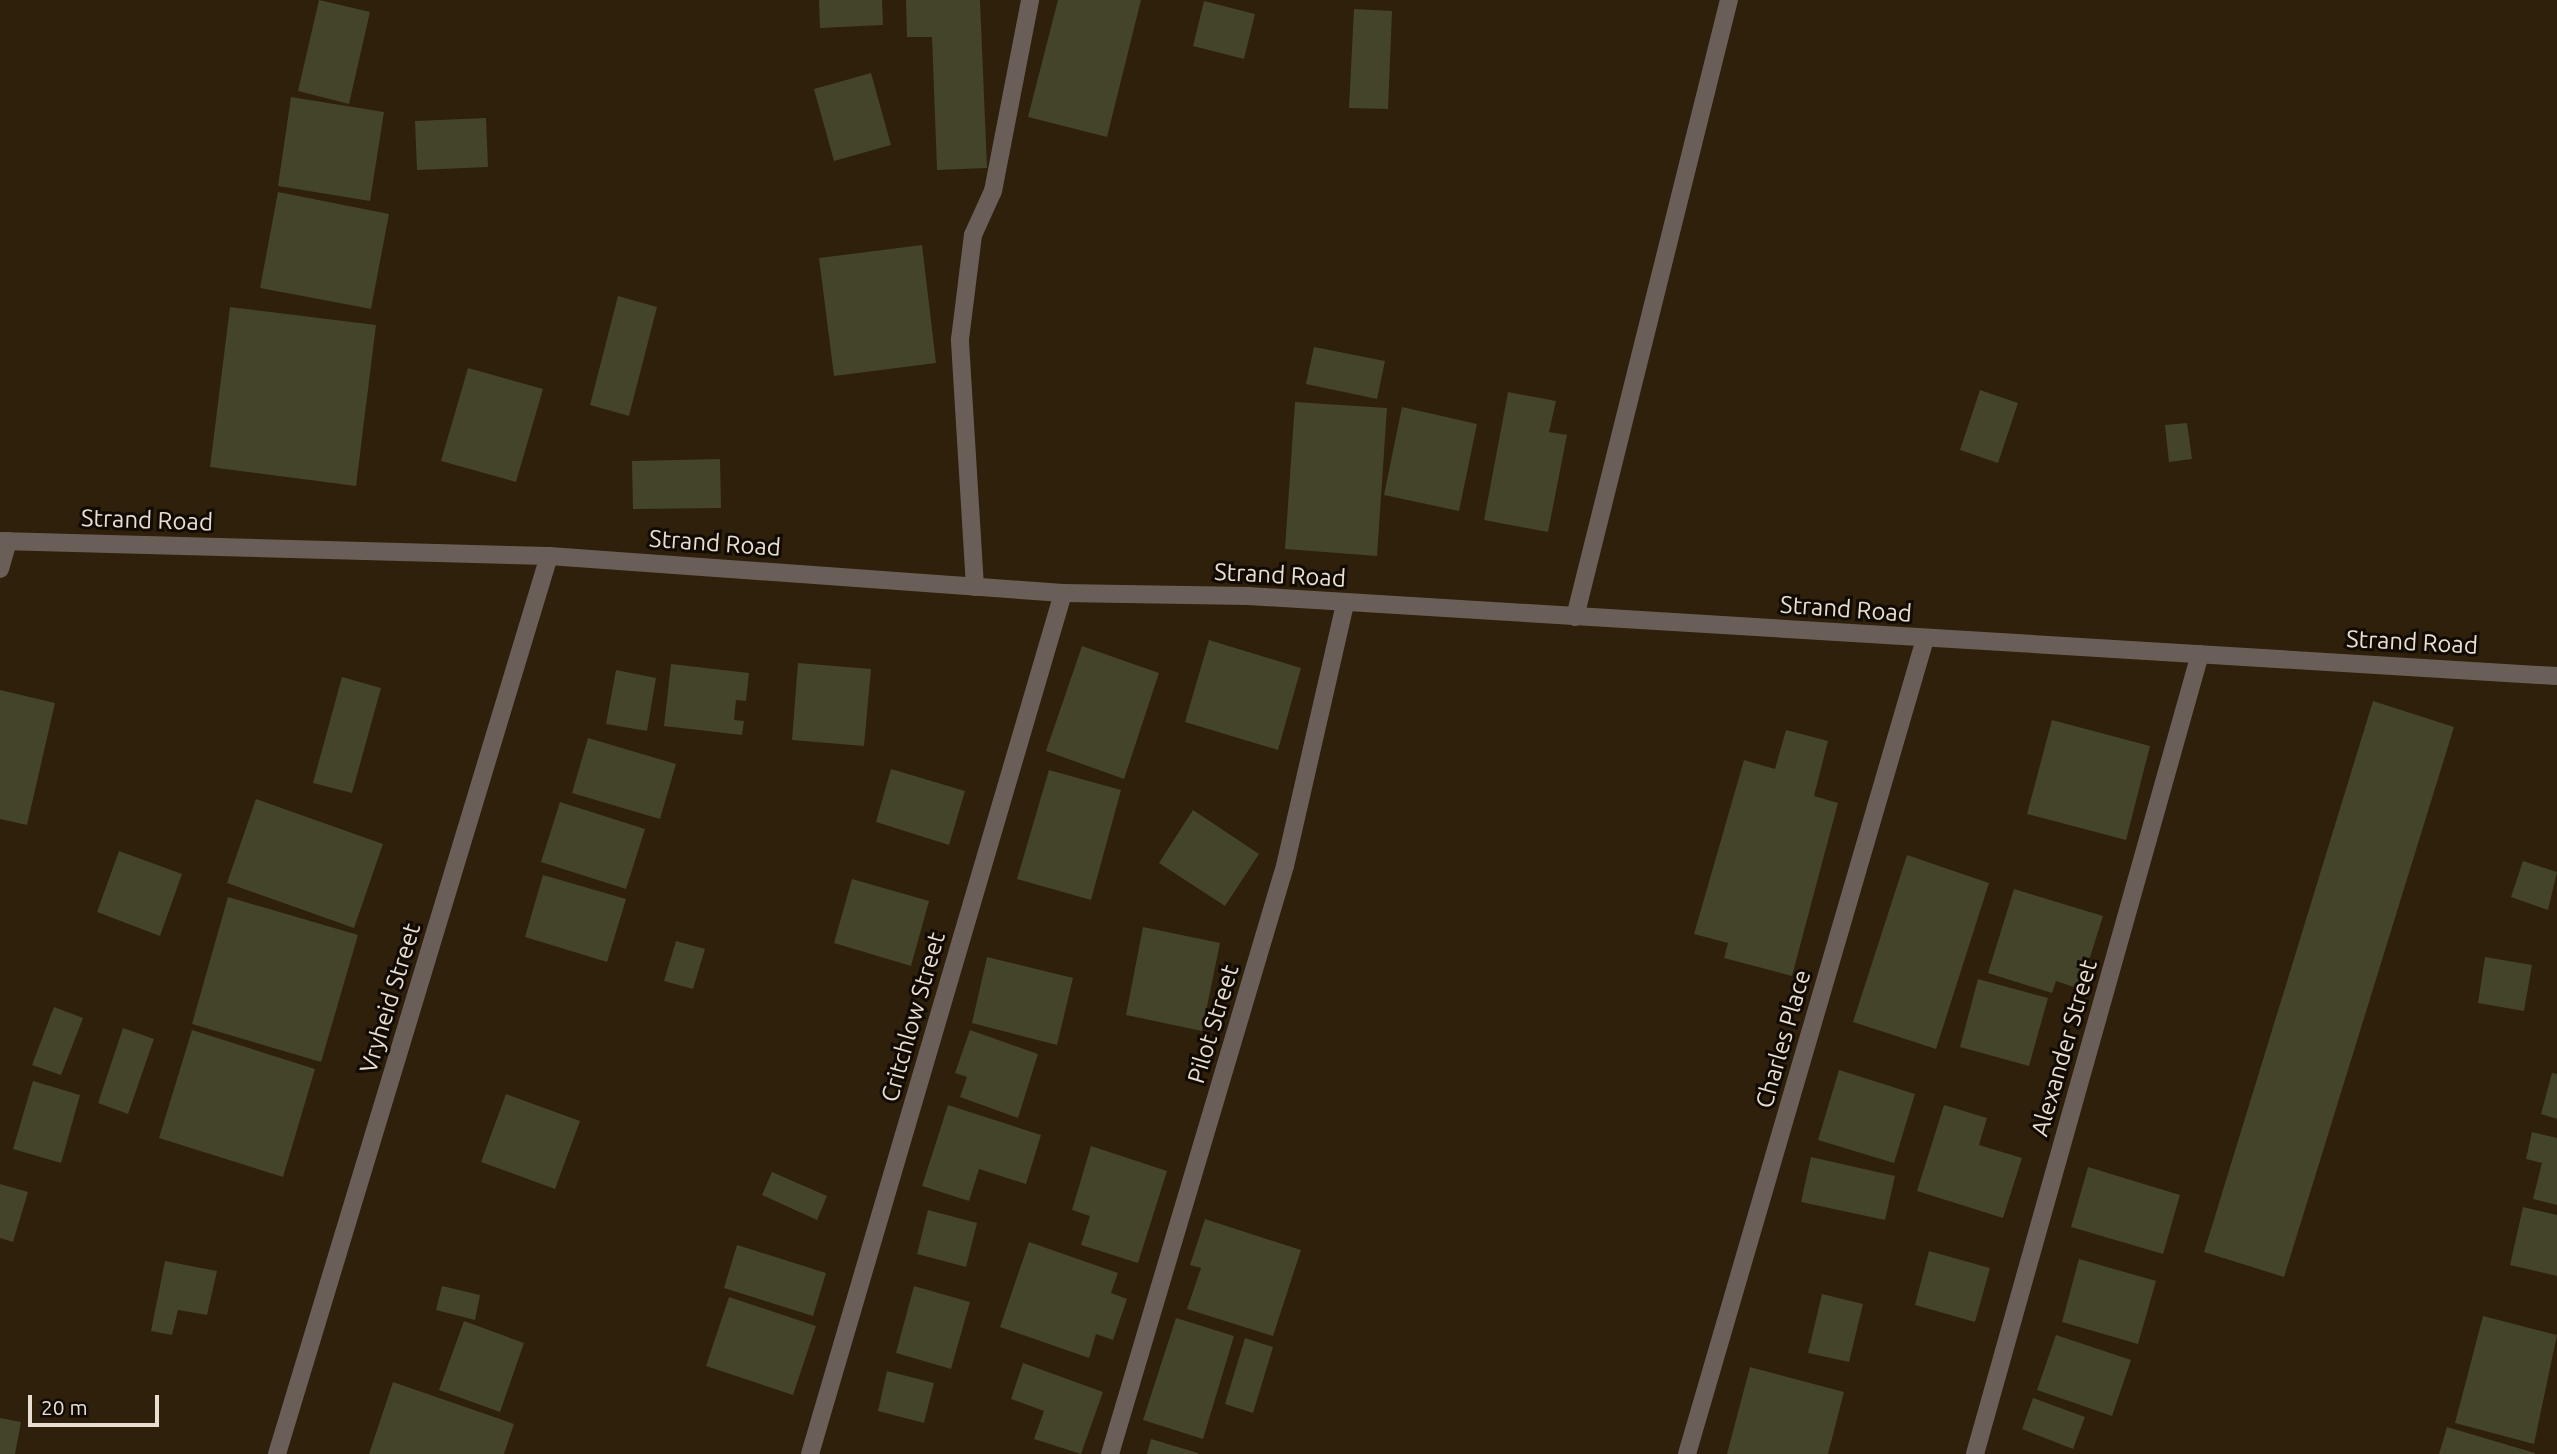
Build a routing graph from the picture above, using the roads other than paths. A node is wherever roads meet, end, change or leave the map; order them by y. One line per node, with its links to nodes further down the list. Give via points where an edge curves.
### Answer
1 (1030, 0): 6 (street, via 993,191 973,234 960,339)
2 (1729, 0): 9 (street)
3 (4, 541): 4 (street, Strand Road); 5 (street)
4 (549, 556): 6 (street, Strand Road); 13 (street, Vryheid Street)
5 (0, 569)
6 (975, 587): 7 (street, Strand Road)
7 (1063, 593): 8 (street, Strand Road); 14 (street, Critchlow Street)
8 (1345, 603): 9 (street, Strand Road); 15 (street, Pilot Street, via 1285,866)
9 (1576, 617): 10 (street, Strand Road)
10 (1925, 639): 11 (street, Strand Road); 16 (street, Charles Place)
11 (2200, 654): 12 (street, Strand Road); 17 (street, Alexander Street)
12 (2557, 676)
13 (277, 1454)
14 (810, 1454)
15 (1110, 1454)
16 (1687, 1454)
17 (1975, 1454)

